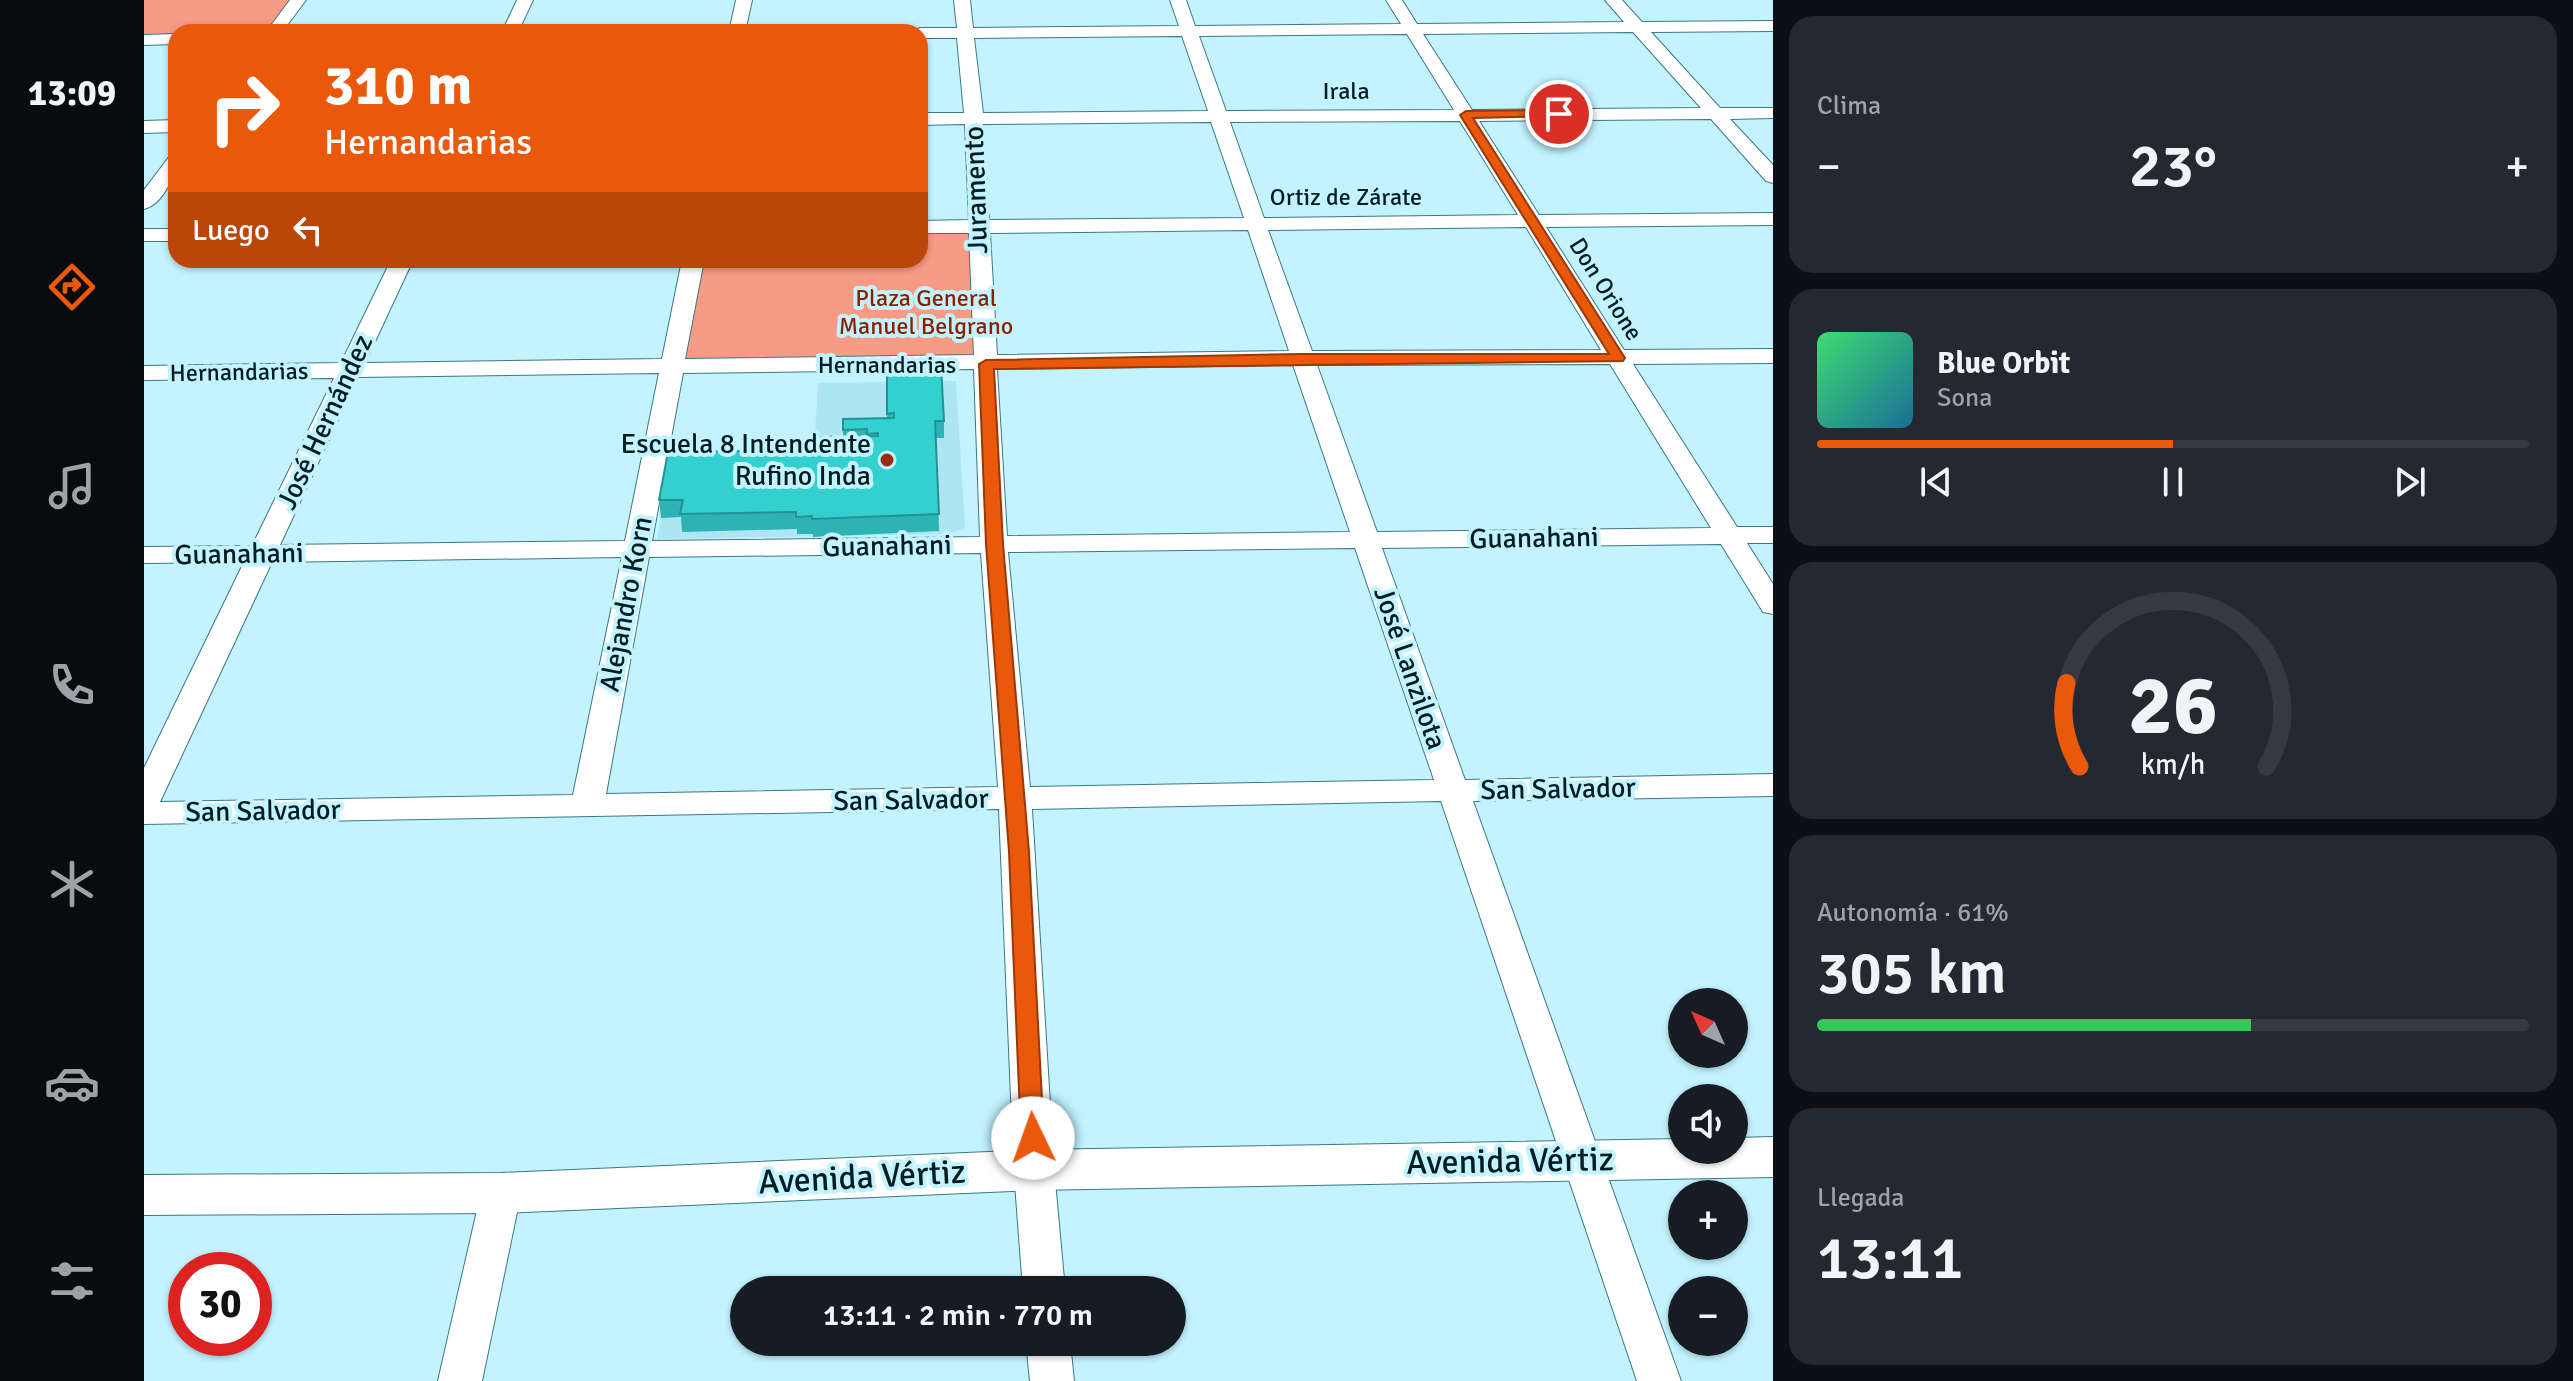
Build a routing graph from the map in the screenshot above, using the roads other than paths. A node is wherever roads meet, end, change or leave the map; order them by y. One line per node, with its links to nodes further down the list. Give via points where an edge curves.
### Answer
1 (298, 0): 8 (street)
2 (525, 0): 9 (street)
3 (744, 0): 10 (street)
4 (962, 0): 16 (street, Juramento)
5 (1178, 0): 14 (street, José Lanzilota)
6 (1394, 0): 13 (street, Don Orione)
7 (1613, 0): 12 (street)
8 (280, 24)
9 (514, 24)
10 (739, 24)
11 (1773, 26): 12 (street)
12 (1638, 27): 13 (street); 19 (street)
13 (1412, 29): 14 (street); 21 (street, Don Orione)
14 (1188, 31): 16 (street); 22 (street, José Lanzilota)
15 (928, 33): 16 (street)
16 (965, 33): 24 (street, Juramento)
17 (168, 39): 18 (street)
18 (144, 40)
19 (1715, 112): 20 (street, Irala); 21 (street, Irala); 28 (street)
20 (1773, 113)
21 (1466, 115): 22 (street, Irala); 31 (street, Don Orione)
22 (1217, 116): 24 (street, Irala); 32 (street, José Lanzilota)
23 (928, 119): 24 (street, Irala)
24 (974, 119): 34 (street, Juramento)
25 (168, 126): 26 (street)
26 (144, 127)
27 (168, 172): 29 (street)
28 (1773, 177)
29 (144, 203)
30 (1773, 219): 31 (street, Ortiz de Zárate)
31 (1533, 222): 32 (street, Ortiz de Zárate); 41 (street, Don Orione)
32 (1255, 224): 34 (street, Ortiz de Zárate); 40 (street, José Lanzilota)
33 (928, 227): 34 (street, Ortiz de Zárate)
34 (977, 227): 42 (street, Juramento)
35 (144, 235): 36 (street)
36 (168, 235)
37 (398, 268): 44 (street, José Hernández)
38 (691, 268): 43 (street, Alejandro Korn)
39 (1773, 356): 41 (street, Hernandarias)
40 (1302, 358): 41 (street, Hernandarias); 42 (street, Hernandarias); 48 (street, José Lanzilota)
41 (1618, 358): 46 (street, Don Orione)
42 (986, 364): 43 (street, Hernandarias); 49 (street, Juramento)
43 (673, 366): 44 (street, Hernandarias); 50 (street, Alejandro Korn)
44 (350, 370): 45 (street, Hernandarias); 51 (street, José Hernández)
45 (144, 373)
46 (1729, 535): 47 (street, Guanahani); 48 (street, Guanahani); 53 (street, Don Orione)
47 (1773, 535)
48 (1365, 539): 49 (street, Guanahani); 55 (street, José Lanzilota)
49 (994, 544): 50 (street, Guanahani); 56 (street, Juramento)
50 (637, 549): 51 (street, Guanahani); 58 (street, Alejandro Korn)
51 (262, 554): 52 (street, Guanahani); 57 (street, José Hernández)
52 (144, 555)
53 (1773, 606)
54 (1773, 785): 55 (street, San Salvador)
55 (1454, 791): 56 (street, San Salvador); 61 (street, José Lanzilota)
56 (1014, 798): 58 (street, San Salvador); 62 (street, Juramento)
57 (144, 801)
58 (587, 807): 59 (street, San Salvador)
59 (144, 813)
60 (1773, 1157): 61 (street, Avenida Vértiz)
61 (1581, 1159): 62 (street, Avenida Vértiz); 69 (street, José Lanzilota)
62 (1034, 1170): 63 (street, Avenida Vértiz); 65 (street, Juramento)
63 (501, 1193): 64 (street, Avenida Vértiz); 67 (street)
64 (144, 1195)
65 (1043, 1276)
66 (1049, 1356): 68 (street)
67 (460, 1381)
68 (1052, 1381)
69 (1659, 1381)

